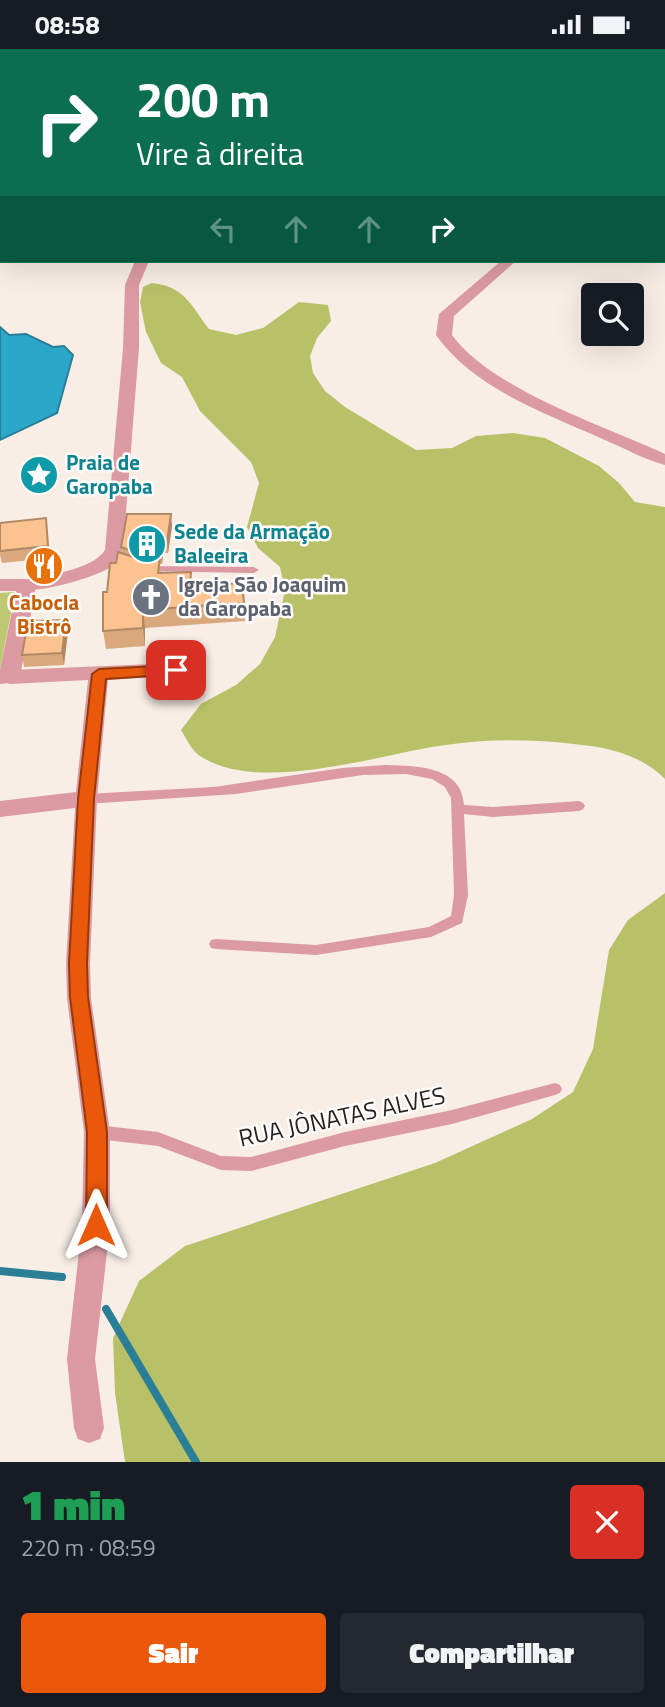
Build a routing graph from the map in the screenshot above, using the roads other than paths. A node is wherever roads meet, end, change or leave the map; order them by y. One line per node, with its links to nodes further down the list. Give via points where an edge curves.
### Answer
1 (141, 263): 7 (street, via 132,285 113,562)
2 (507, 263): 3 (street, via 447,314 444,336 463,359 530,398)
3 (665, 460)
4 (135, 569): 5 (lane)
5 (254, 570)
6 (0, 585): 7 (street)
7 (27, 585): 10 (street)
8 (176, 670): 9 (street)
9 (99, 674): 10 (street); 11 (street)
10 (5, 677)
11 (86, 799): 13 (street); 14 (lane, via 186,795 403,770 445,778 453,785); 17 (street, via 79,997)
12 (579, 806): 14 (lane, via 493,812)
13 (0, 809)
14 (456, 809): 15 (lane, via 461,895 457,919 446,927 316,950)
15 (216, 944)
16 (555, 1089): 17 (lane, RUA JÔNATAS ALVES, via 251,1164 221,1163 158,1139)
17 (97, 1132): 18 (street, via 96,1225 81,1359)
18 (89, 1428)

